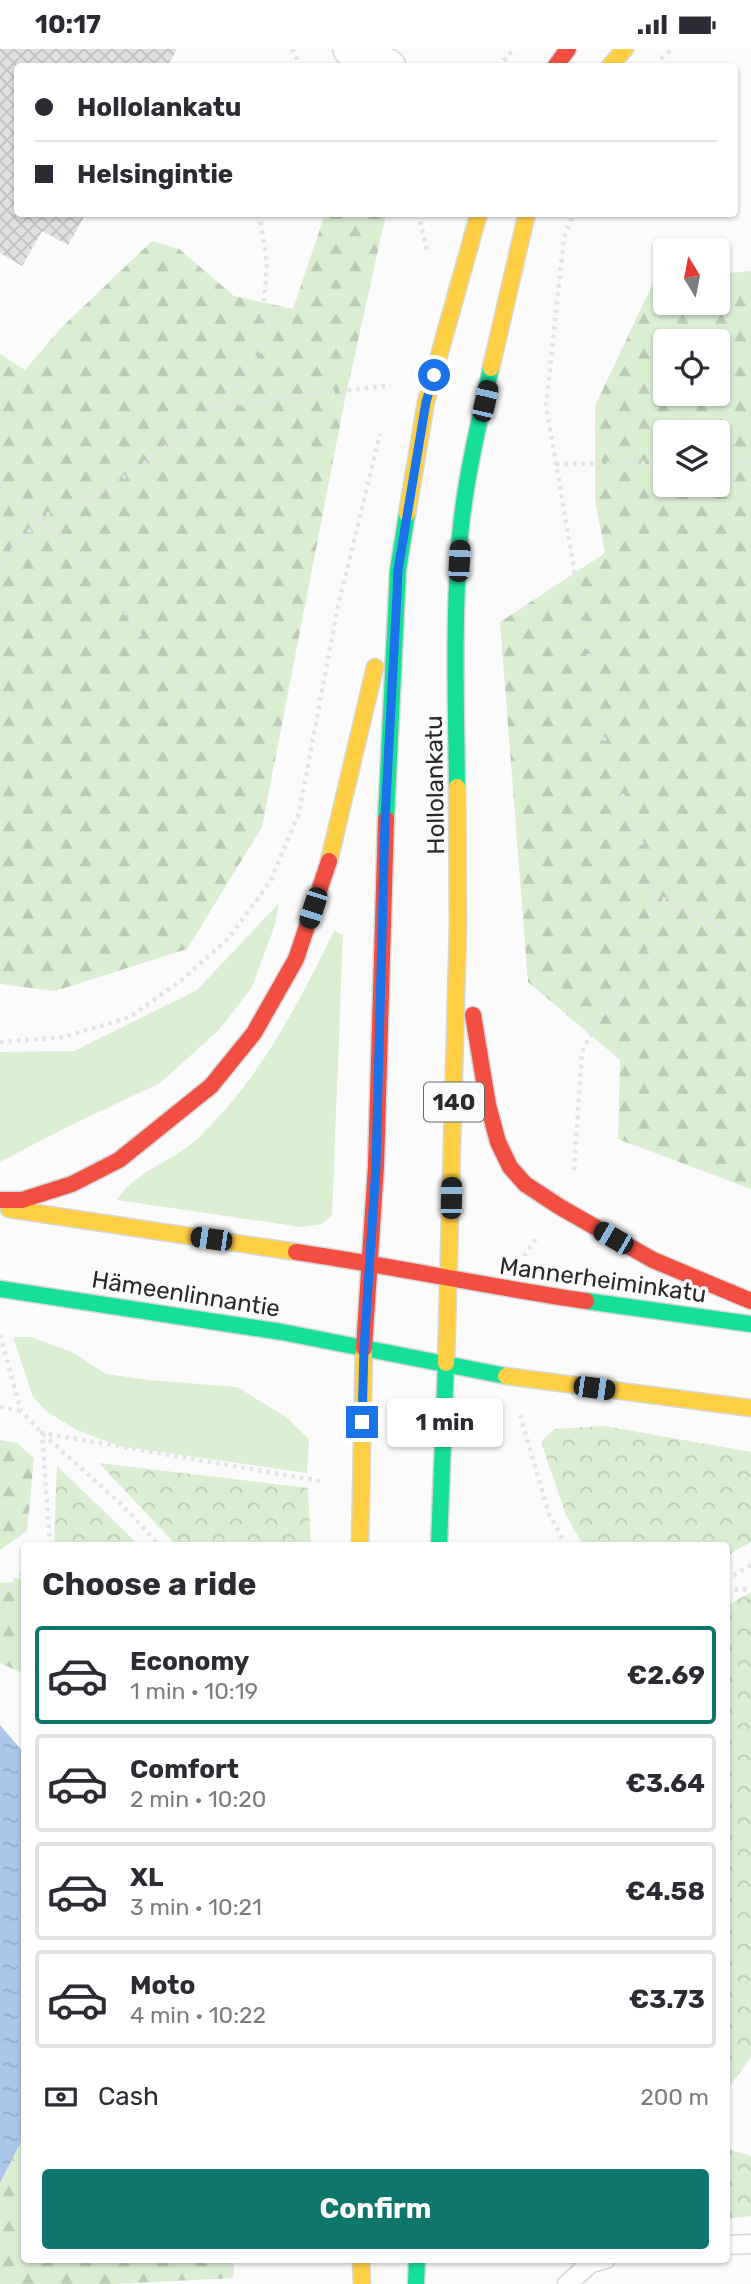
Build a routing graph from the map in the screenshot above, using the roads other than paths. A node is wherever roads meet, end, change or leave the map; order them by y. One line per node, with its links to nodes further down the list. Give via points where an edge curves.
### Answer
1 (334, 49): 4 (street)
2 (351, 49): 5 (street)
3 (625, 49): 6 (main road)
4 (347, 63)
5 (380, 63)
6 (613, 63)
7 (478, 217): 9 (main road, Hollolankatu, via 426,402)
8 (525, 217): 10 (main road, Hollolankatu / 140, via 478,427 460,535)
9 (398, 570): 11 (main road, via 330,856 296,959 254,1033 211,1086 119,1160 72,1184 22,1200); 13 (main road, Hollolankatu)
10 (458, 924): 14 (main road, Hollolankatu / 140); 16 (main road, via 488,1105 510,1167 525,1184 560,1207 653,1260)
11 (0, 1200)
12 (0, 1208): 13 (main road)
13 (370, 1263): 14 (main road); 18 (main road, Hollolankatu)
14 (449, 1280): 17 (main road, Mannerheiminkatu); 19 (main road, Hollolankatu / 140)
15 (0, 1289): 18 (main road, Hämeenlinnantie)
16 (751, 1301)
17 (751, 1324)
18 (364, 1348): 19 (main road); 21 (main road, Hollolankatu)
19 (446, 1363): 20 (main road, via 513,1377); 22 (main road, 140)
20 (751, 1408)
21 (360, 1542)
22 (439, 1542)
23 (730, 2245): 24 (lane)
24 (751, 2245)
25 (361, 2263): 28 (main road)
26 (417, 2263): 29 (main road)
27 (591, 2263): 30 (lane)
28 (362, 2284)
29 (416, 2284)
30 (567, 2284)

